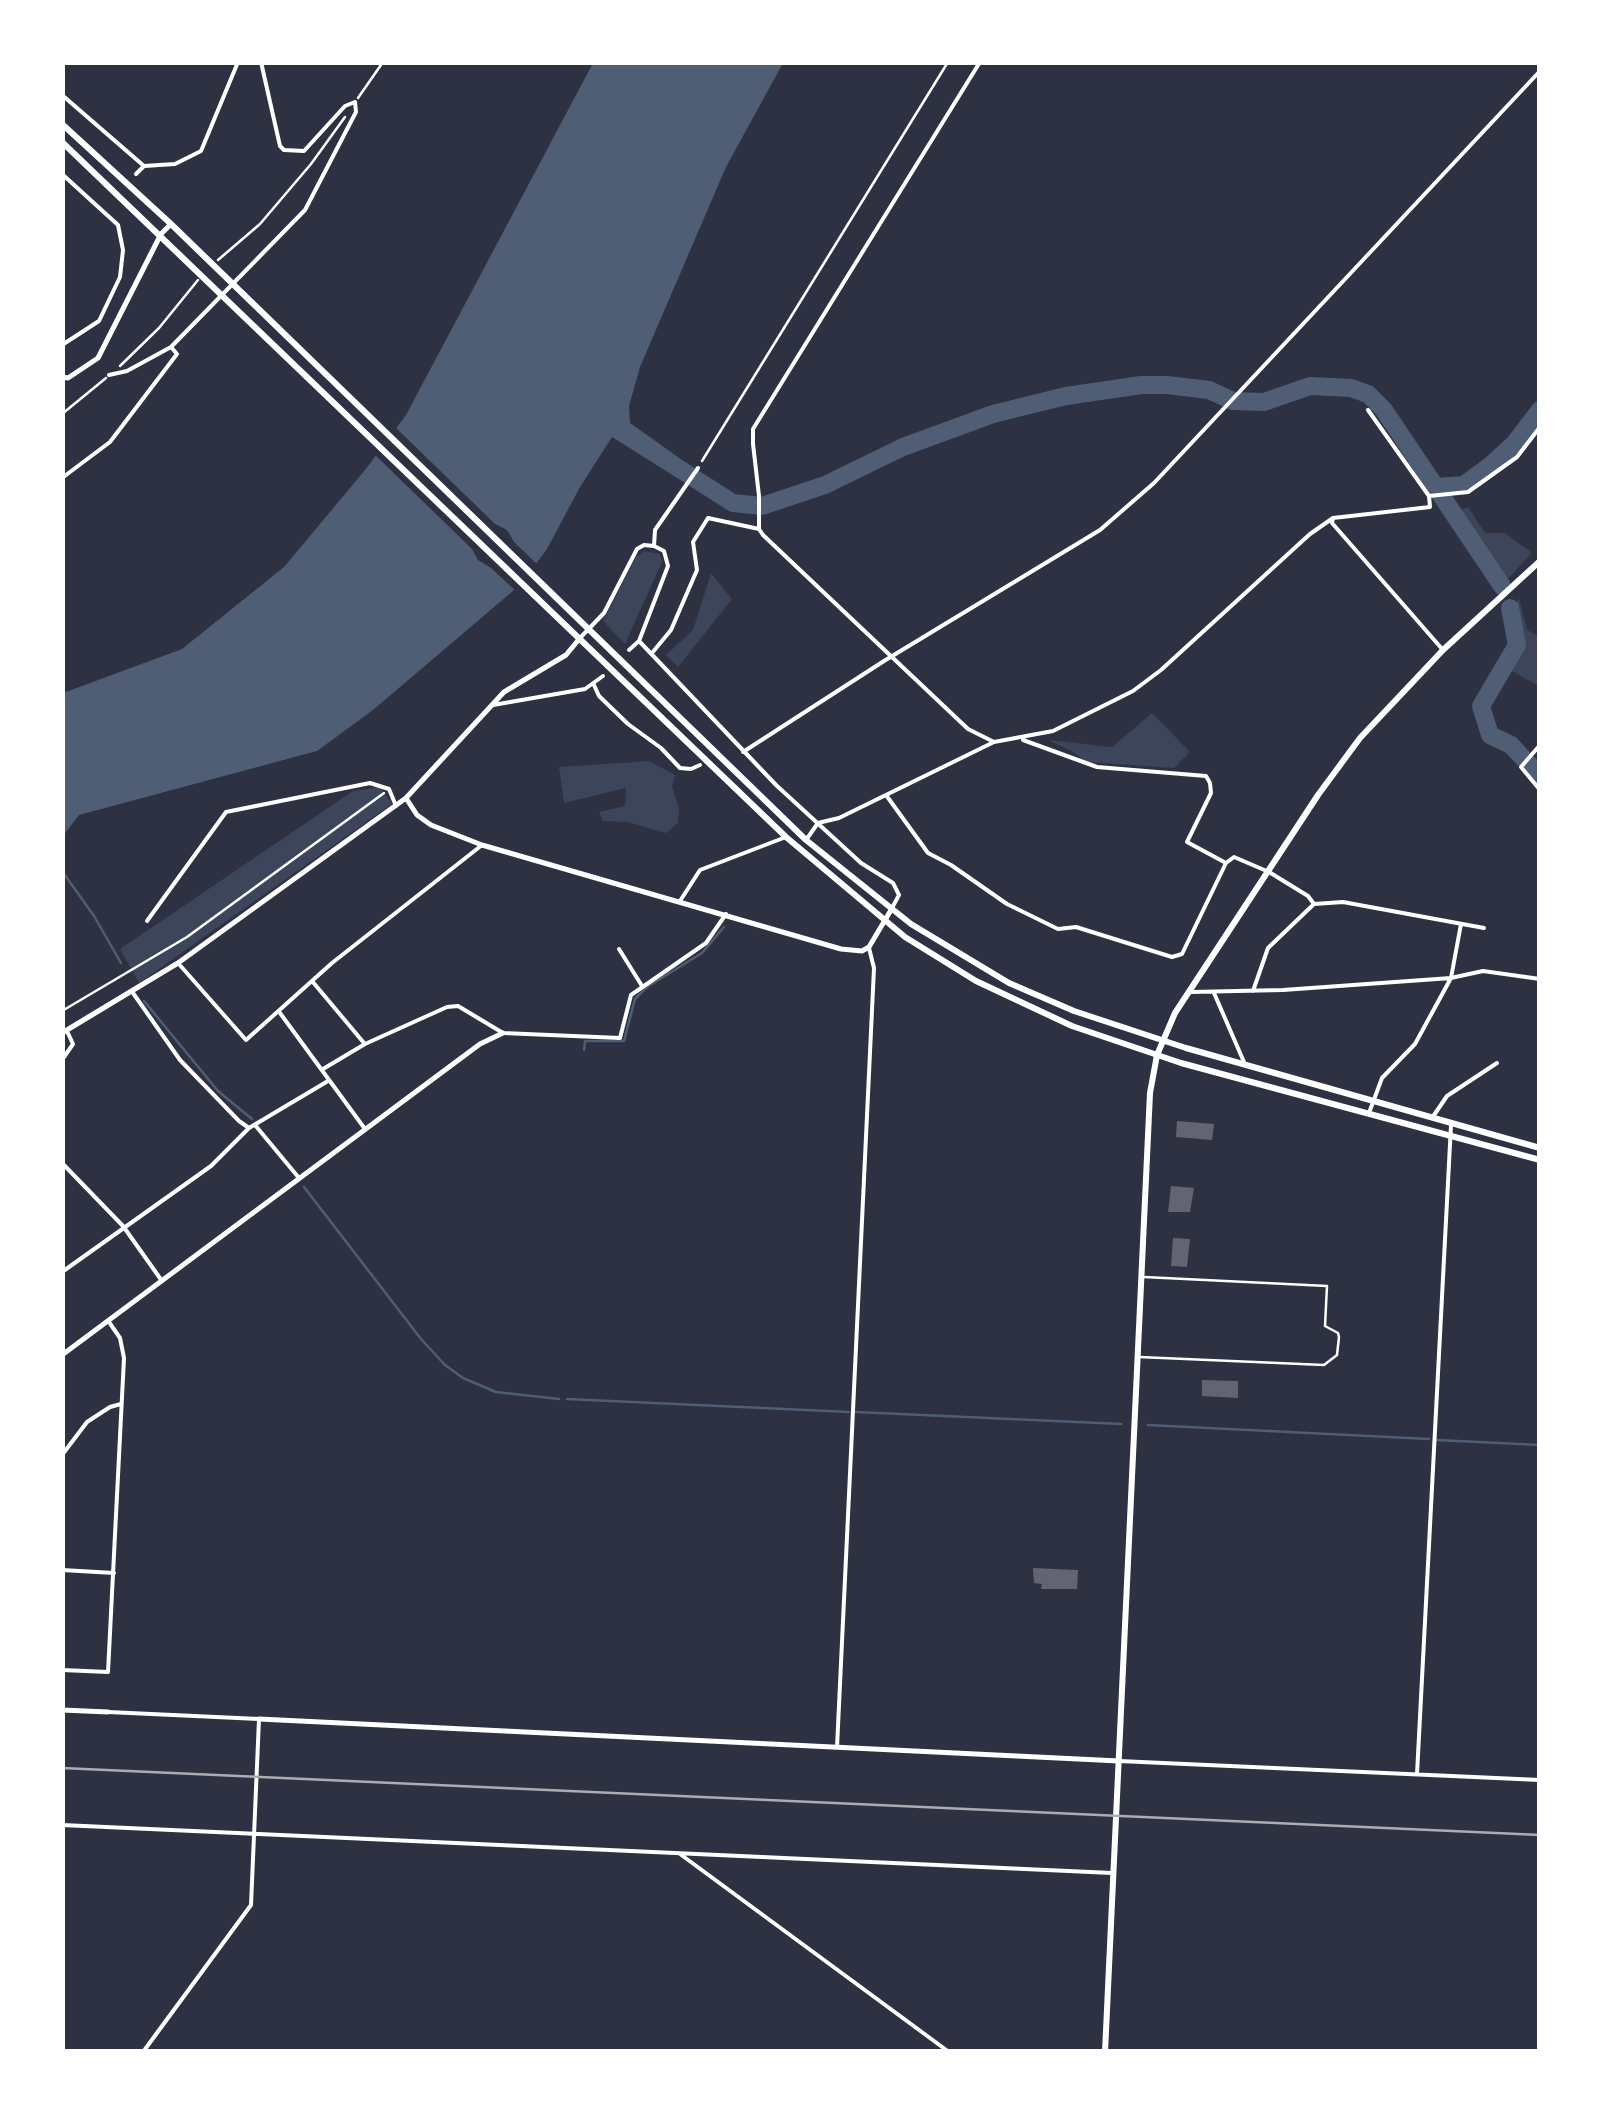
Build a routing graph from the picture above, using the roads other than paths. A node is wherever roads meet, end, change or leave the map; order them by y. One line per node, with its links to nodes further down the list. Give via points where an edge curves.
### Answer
1 (238, 62): 8 (street, via 201,151 175,164)
2 (261, 62): 16 (street, via 284,150 304,151 345,106 355,102 356,112 305,210)
3 (980, 62): 26 (street, via 753,429)
4 (1540, 71): 35 (street, via 1154,483 1100,530)
5 (62, 94): 8 (street)
6 (62, 124): 13 (main road)
7 (62, 142): 14 (main road)
8 (144, 166): 10 (street)
9 (62, 174): 12 (street)
10 (136, 174)
11 (109, 201): 12 (street)
12 (102, 208): 15 (street, via 118,225 124,250 120,277 99,321)
13 (171, 224): 14 (street); 29 (main road)
14 (161, 234): 18 (street, via 98,358); 30 (main road)
15 (62, 345)
16 (171, 347): 17 (street); 23 (street, via 177,354 110,442)
17 (109, 376)
18 (65, 377): 19 (street)
19 (62, 385)
20 (1368, 410): 24 (street)
21 (1540, 427): 24 (street, via 1516,457 1468,492)
22 (698, 468): 27 (street, via 655,530)
23 (62, 478)
24 (1432, 496): 25 (street, via 1430,507)
25 (1332, 518): 33 (street); 39 (street, via 1132,691 1053,731)
26 (759, 529): 34 (street, via 708,518 692,542 697,570 672,630); 35 (street)
27 (654, 546): 29 (street, via 637,549 604,614); 31 (street, via 668,566)
28 (1538, 565): 33 (main road)
29 (589, 628): 30 (street); 50 (main road)
30 (580, 638): 38 (street, via 566,656 518,682); 49 (main road)
31 (639, 641): 32 (street); 34 (street)
32 (629, 650)
33 (1443, 650): 53 (main road, via 1360,738)
34 (652, 653): 42 (street)
35 (890, 657): 40 (street, via 968,728); 42 (street)
36 (603, 676): 37 (street)
37 (594, 686): 38 (street); 43 (street, via 680,768)
38 (493, 705): 46 (street)
39 (1019, 738): 40 (street); 52 (street, via 1087,765 1206,776 1211,793 1187,842)
40 (994, 742): 45 (street)
41 (1540, 745): 44 (street, via 1521,766)
42 (743, 752): 48 (street)
43 (700, 765)
44 (1540, 790)
45 (886, 795): 48 (street); 52 (street, via 928,853 1007,904 1058,930 1076,927 1172,957 1182,954)
46 (406, 798): 47 (street); 51 (street, via 424,821)
47 (396, 806): 58 (street, via 389,789 370,783 226,812); 64 (street)
48 (818, 823): 50 (street); 56 (street, via 893,883 899,895)
49 (786, 838): 54 (street, via 700,870); 59 (main road)
50 (806, 840): 56 (main road)
51 (482, 845): 54 (street); 67 (street)
52 (1226, 863): 53 (street, via 1234,858)
53 (1268, 872): 55 (street); 71 (main road)
54 (680, 901): 57 (street)
55 (1314, 904): 60 (street, via 1342,902); 69 (street, via 1268,948)
56 (891, 910): 59 (street); 76 (main road, via 1009,984)
57 (726, 914): 62 (street, via 841,949); 68 (street, via 706,942)
58 (148, 921)
59 (885, 921): 62 (street); 78 (main road, via 1005,996)
60 (1461, 924): 61 (street); 65 (street)
61 (1484, 928)
62 (869, 947): 110 (street, via 874,968)
63 (619, 948): 68 (street)
64 (178, 963): 70 (street); 73 (street, via 246,1040)
65 (1451, 978): 66 (street, via 1484,971); 69 (street); 84 (street)
66 (1540, 979)
67 (312, 981): 73 (street); 77 (street)
68 (642, 986): 75 (street, via 631,995 620,1038)
69 (1254, 991): 72 (street)
70 (133, 992): 74 (street); 88 (street, via 180,1060)
71 (1189, 992): 72 (street); 76 (main road)
72 (1214, 993): 81 (street)
73 (280, 1013): 82 (street)
74 (65, 1032): 79 (street, via 73,1044)
75 (502, 1033): 77 (street, via 458,1006); 89 (street)
76 (1162, 1041): 78 (main road); 81 (main road)
77 (365, 1044): 82 (street)
78 (1157, 1055): 85 (main road); 97 (main road)
79 (62, 1060)
80 (1498, 1062): 86 (street, via 1447,1096)
81 (1245, 1065): 84 (main road)
82 (322, 1070): 83 (street)
83 (328, 1081): 88 (street); 89 (street)
84 (1372, 1101): 85 (street); 86 (main road)
85 (1369, 1113): 90 (main road)
86 (1432, 1118): 87 (main road)
87 (1451, 1124): 90 (street); 91 (main road)
88 (252, 1127): 94 (street); 95 (street, via 211,1166)
89 (365, 1129): 94 (street)
90 (1450, 1136): 92 (main road); 112 (street)
91 (1540, 1148)
92 (1540, 1160)
93 (62, 1163): 95 (street)
94 (298, 1178): 98 (street)
95 (124, 1226): 96 (street); 98 (street)
96 (62, 1272)
97 (1142, 1277): 101 (main road); 101 (lane, via 1327,1286 1326,1326 1339,1335 1337,1354 1324,1365)
98 (163, 1282): 99 (street)
99 (109, 1322): 100 (street); 102 (street, via 123,1347)
100 (62, 1355)
101 (1138, 1356): 111 (main road)
102 (122, 1404): 103 (street, via 87,1422); 105 (street)
103 (62, 1454)
104 (62, 1570): 105 (street)
105 (114, 1573): 106 (street, via 108,1672)
106 (62, 1670)
107 (62, 1710): 108 (street)
108 (108, 1712): 109 (street)
109 (259, 1720): 110 (street); 115 (street)
110 (837, 1747): 111 (street)
111 (1119, 1761): 112 (street); 117 (main road)
112 (1417, 1774): 113 (street)
113 (1540, 1780)
114 (62, 1826): 115 (street)
115 (254, 1834): 116 (street); 118 (street, via 250,1904)
116 (680, 1854): 117 (street); 119 (street)
117 (1114, 1873): 120 (main road)
118 (143, 2052)
119 (949, 2052)
120 (1105, 2052)

